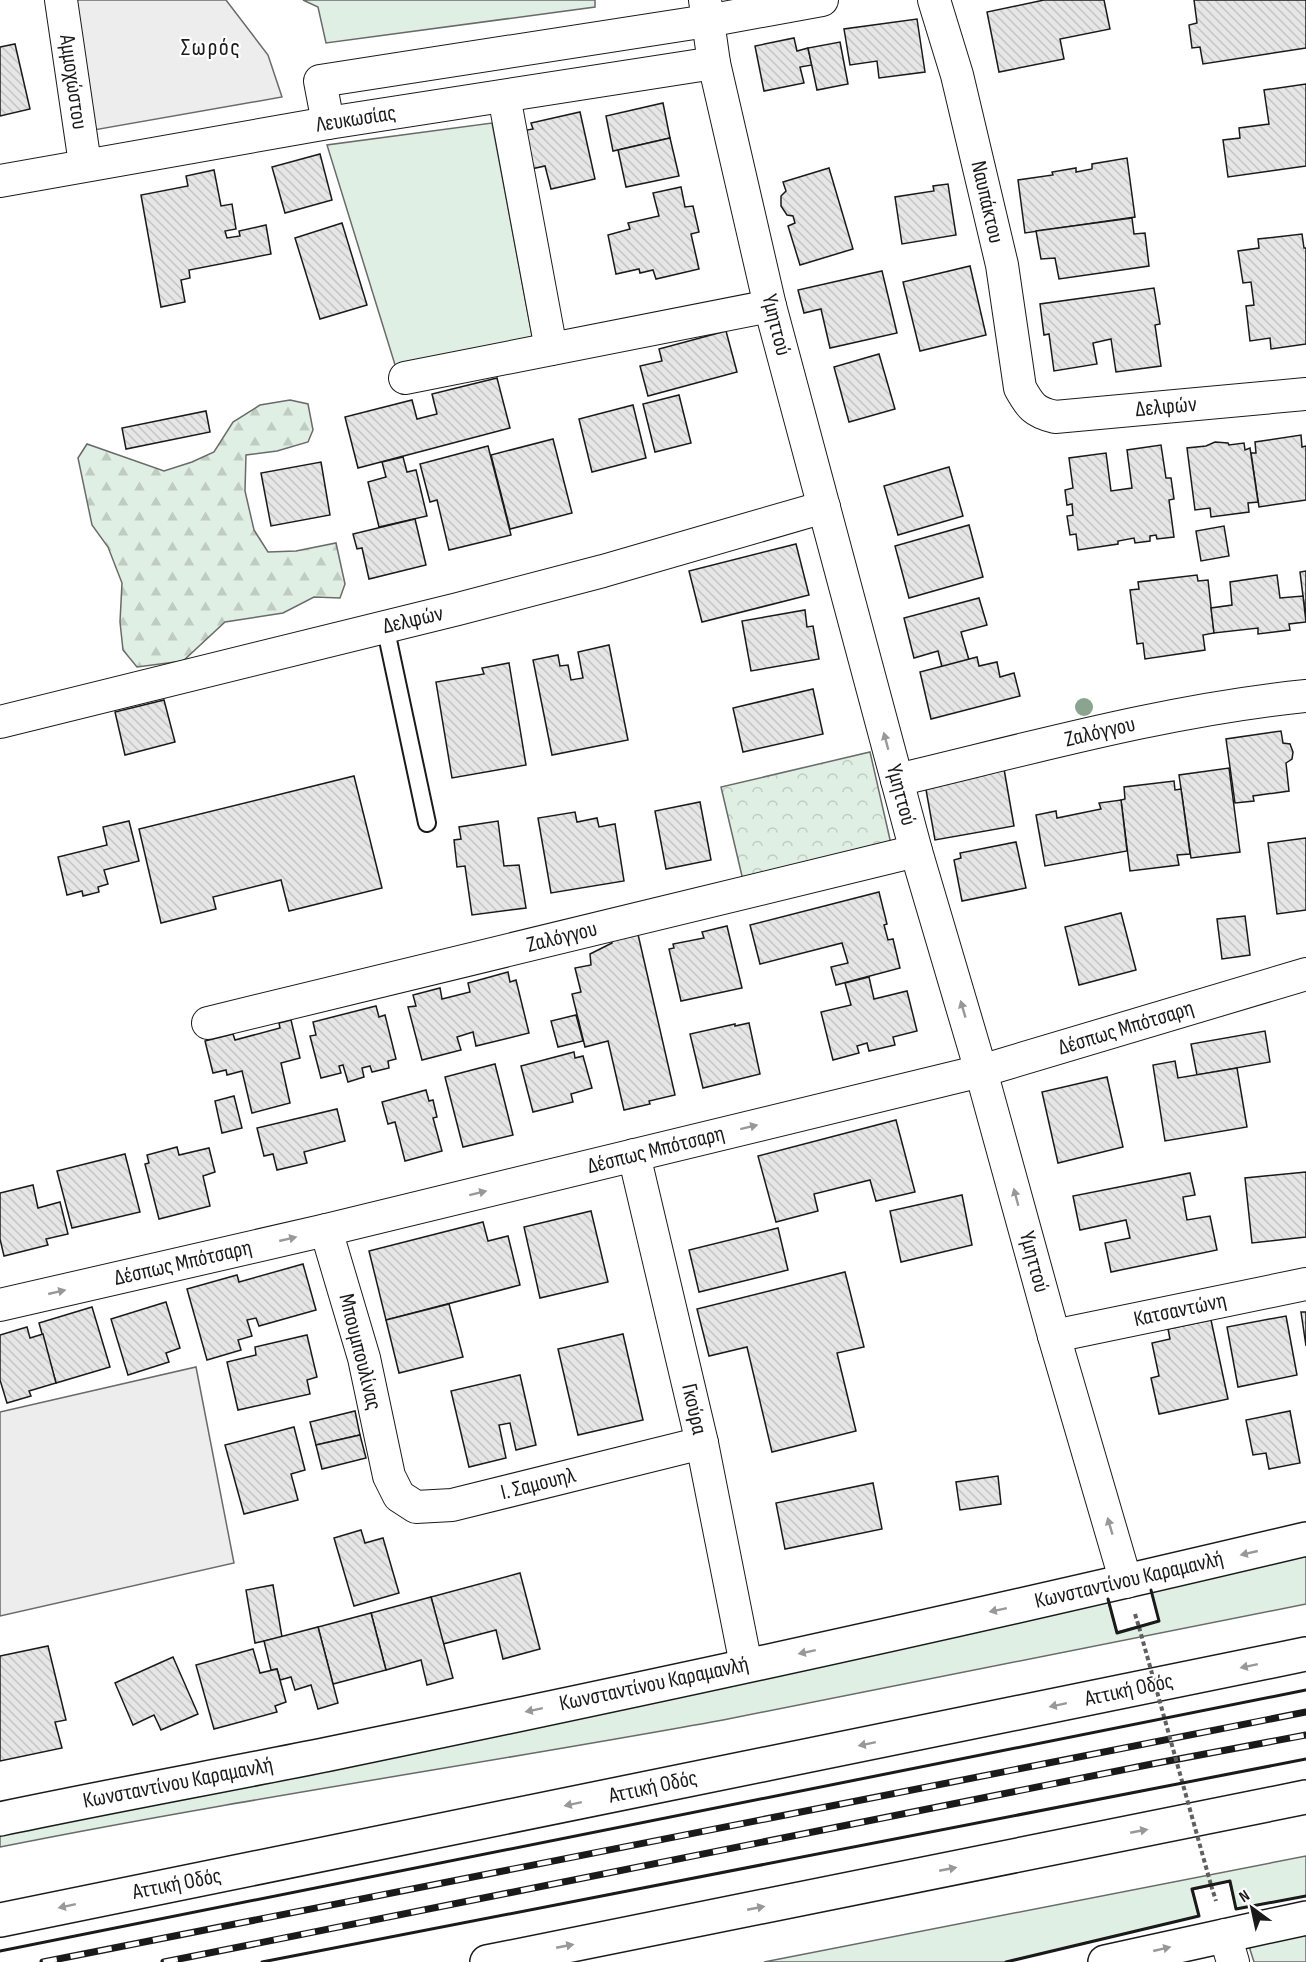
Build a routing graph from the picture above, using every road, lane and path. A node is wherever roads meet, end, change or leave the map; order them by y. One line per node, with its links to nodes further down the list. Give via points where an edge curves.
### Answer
1 (61, 0): 8 (street, Αμμοχώστου)
2 (822, 0): 4 (street)
3 (934, 0): 14 (street, Ναυπάκτου, via 957,75 1002,266 1020,388)
4 (706, 11): 5 (street, Υμηττού); 7 (street, via 320,81)
5 (714, 63): 6 (street, Λευκωσίας); 10 (street, Υμηττού)
6 (504, 96): 7 (street, Λευκωσίας); 11 (street)
7 (328, 123): 8 (street, Λευκωσίας)
8 (85, 164): 9 (street, Λευκωσίας)
9 (0, 181)
10 (770, 306): 11 (street); 15 (street, Υμηττού)
11 (551, 349): 12 (street)
12 (405, 378)
13 (1306, 394): 14 (street, Δελφών, via 1055,417 1040,414)
14 (1029, 405)
15 (824, 507): 16 (street, Δελφών, via 603,571); 19 (street, Υμηττού, one-way to 15)
16 (385, 626): 18 (street, Δελφών); 20 (lane)
17 (1306, 696): 19 (street, Ζαλόγγου, via 1161,718)
18 (0, 722)
19 (897, 780): 21 (street, Υμηττού)
20 (427, 823)
21 (916, 852): 23 (street, Ζαλόγγου); 24 (street, Υμηττού, one-way to 21)
22 (1306, 974): 24 (street, Δέσπως Μπότσαρη)
23 (208, 1023)
24 (981, 1071): 25 (street, Δέσπως Μπότσαρη, one-way to 24); 29 (street, Υμηττού, one-way to 24)
25 (634, 1155): 26 (street, Δέσπως Μπότσαρη, one-way to 25); 30 (street, Γκούρα)
26 (326, 1230): 28 (street, Δέσπως Μπότσαρη, one-way to 26); 31 (street, Μπουμπουλίνας, via 364,1358)
27 (1306, 1284): 29 (street, Κατσαντώνη)
28 (0, 1305)
29 (1054, 1336): 33 (street, Υμηττού, one-way to 29)
30 (702, 1443): 31 (street, Ι. Σαμουηλ, via 452,1505 416,1507 399,1496); 36 (street, Γκούρα)
31 (389, 1476)
32 (1306, 1539): 33 (main road, Κωνσταντίνου Καραμανλή, one-way to 33)
33 (1126, 1582): 36 (main road, Κωνσταντίνου Καραμανλή, one-way to 36)
34 (1139, 1627): 39 (path, bridge)
35 (1306, 1654): 41 (main road, Αττική Οδός, one-way to 41)
36 (746, 1665): 38 (main road, Κωνσταντίνου Καραμανλή, one-way to 38)
37 (1306, 1797): 43 (main road, one-way to 37)
38 (0, 1819)
39 (1211, 1885)
40 (1306, 1918): 42 (main road)
41 (0, 1920)
42 (1229, 1948): 44 (main road, one-way to 42)
43 (487, 1962)
44 (1105, 1962)

